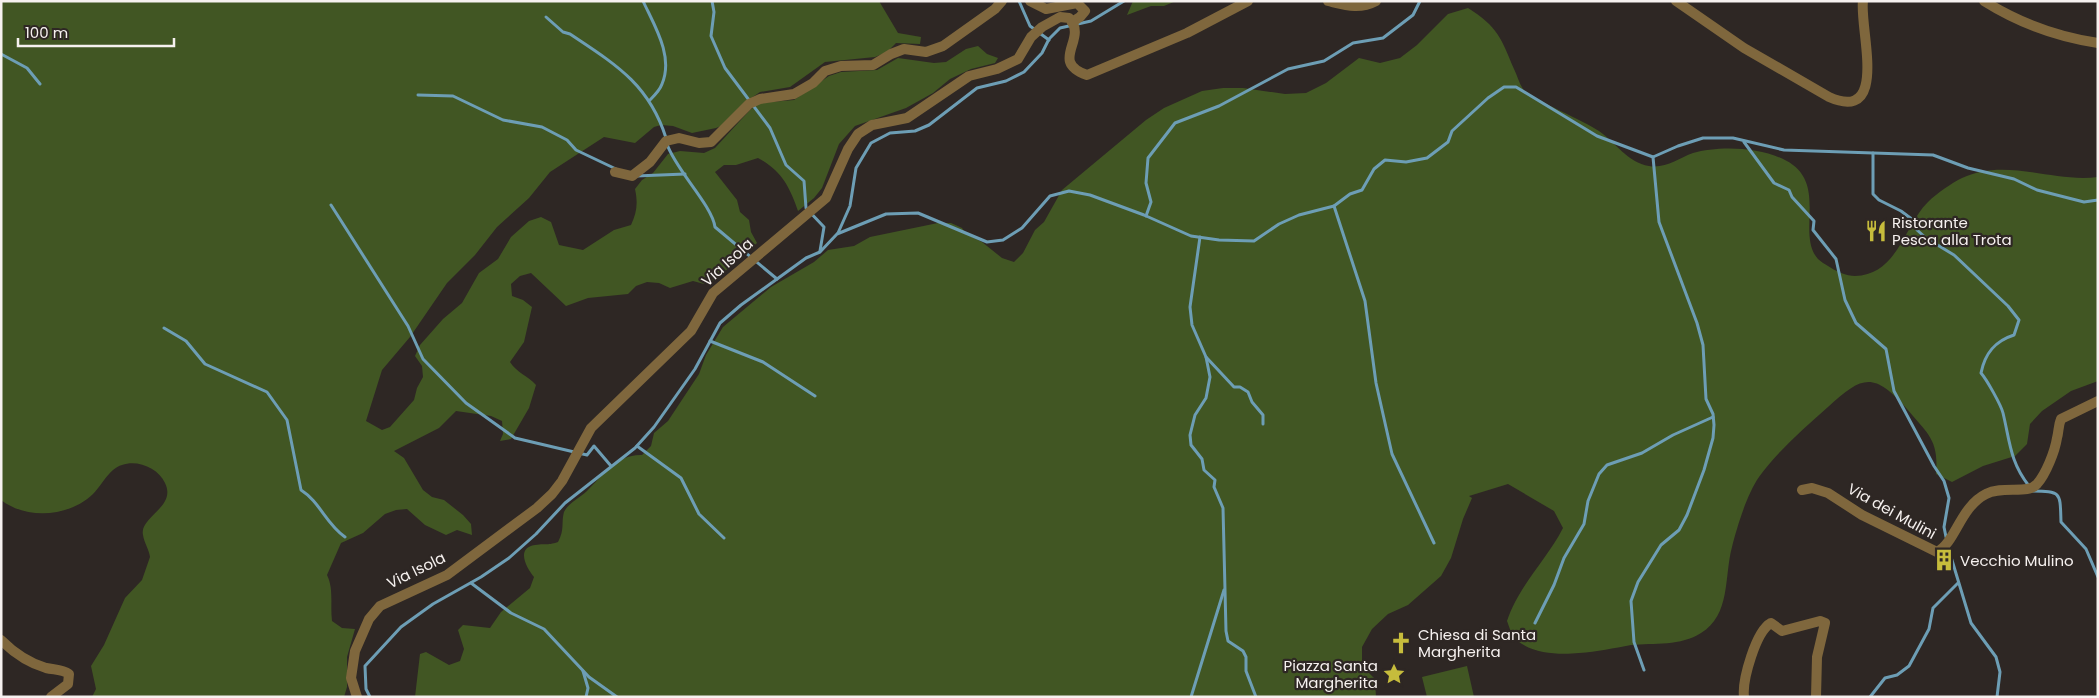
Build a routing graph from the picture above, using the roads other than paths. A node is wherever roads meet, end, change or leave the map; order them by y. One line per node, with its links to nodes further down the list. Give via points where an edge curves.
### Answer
1 (1002, 1): 11 (street, via 943,46 926,52 904,50 873,65 842,66 825,71 794,94 749,104 711,142 679,138 666,141 650,162 632,176)
2 (1030, 1): 9 (street, via 1046,9 1077,2 1085,11)
3 (1248, 1): 9 (street, via 1187,33 1087,75 1070,65 1068,55 1076,33)
4 (1328, 1): 5 (street, via 1352,7 1366,7)
5 (1376, 1)
6 (1676, 1): 7 (street, via 1744,48 1838,101 1860,97 1868,80)
7 (1863, 1)
8 (1984, 1): 10 (street, via 2015,19 2056,34)
9 (1072, 22): 16 (street, Via Isola, via 1069,18 1060,17 1054,20 1031,37 1018,59 997,69 969,76 907,118 872,125 858,134 826,198 713,293 691,331 591,428 562,481 538,508 447,575 380,606 369,620 355,651 351,678)
10 (2098, 43)
11 (615, 172)
12 (2098, 401): 13 (street, Via dei Mulini, via 2062,419 2055,446 2033,488 2010,488 1985,494 1970,505 1937,552 1862,516 1828,493 1812,488)
13 (1802, 490)
14 (1, 640): 15 (street, via 28,661 70,674 68,684)
15 (51, 697)
16 (357, 697)
17 (1744, 697): 18 (street, via 1746,671 1764,628 1771,623 1782,631 1820,621 1825,623 1825,629 1817,657)
18 (1816, 697)

